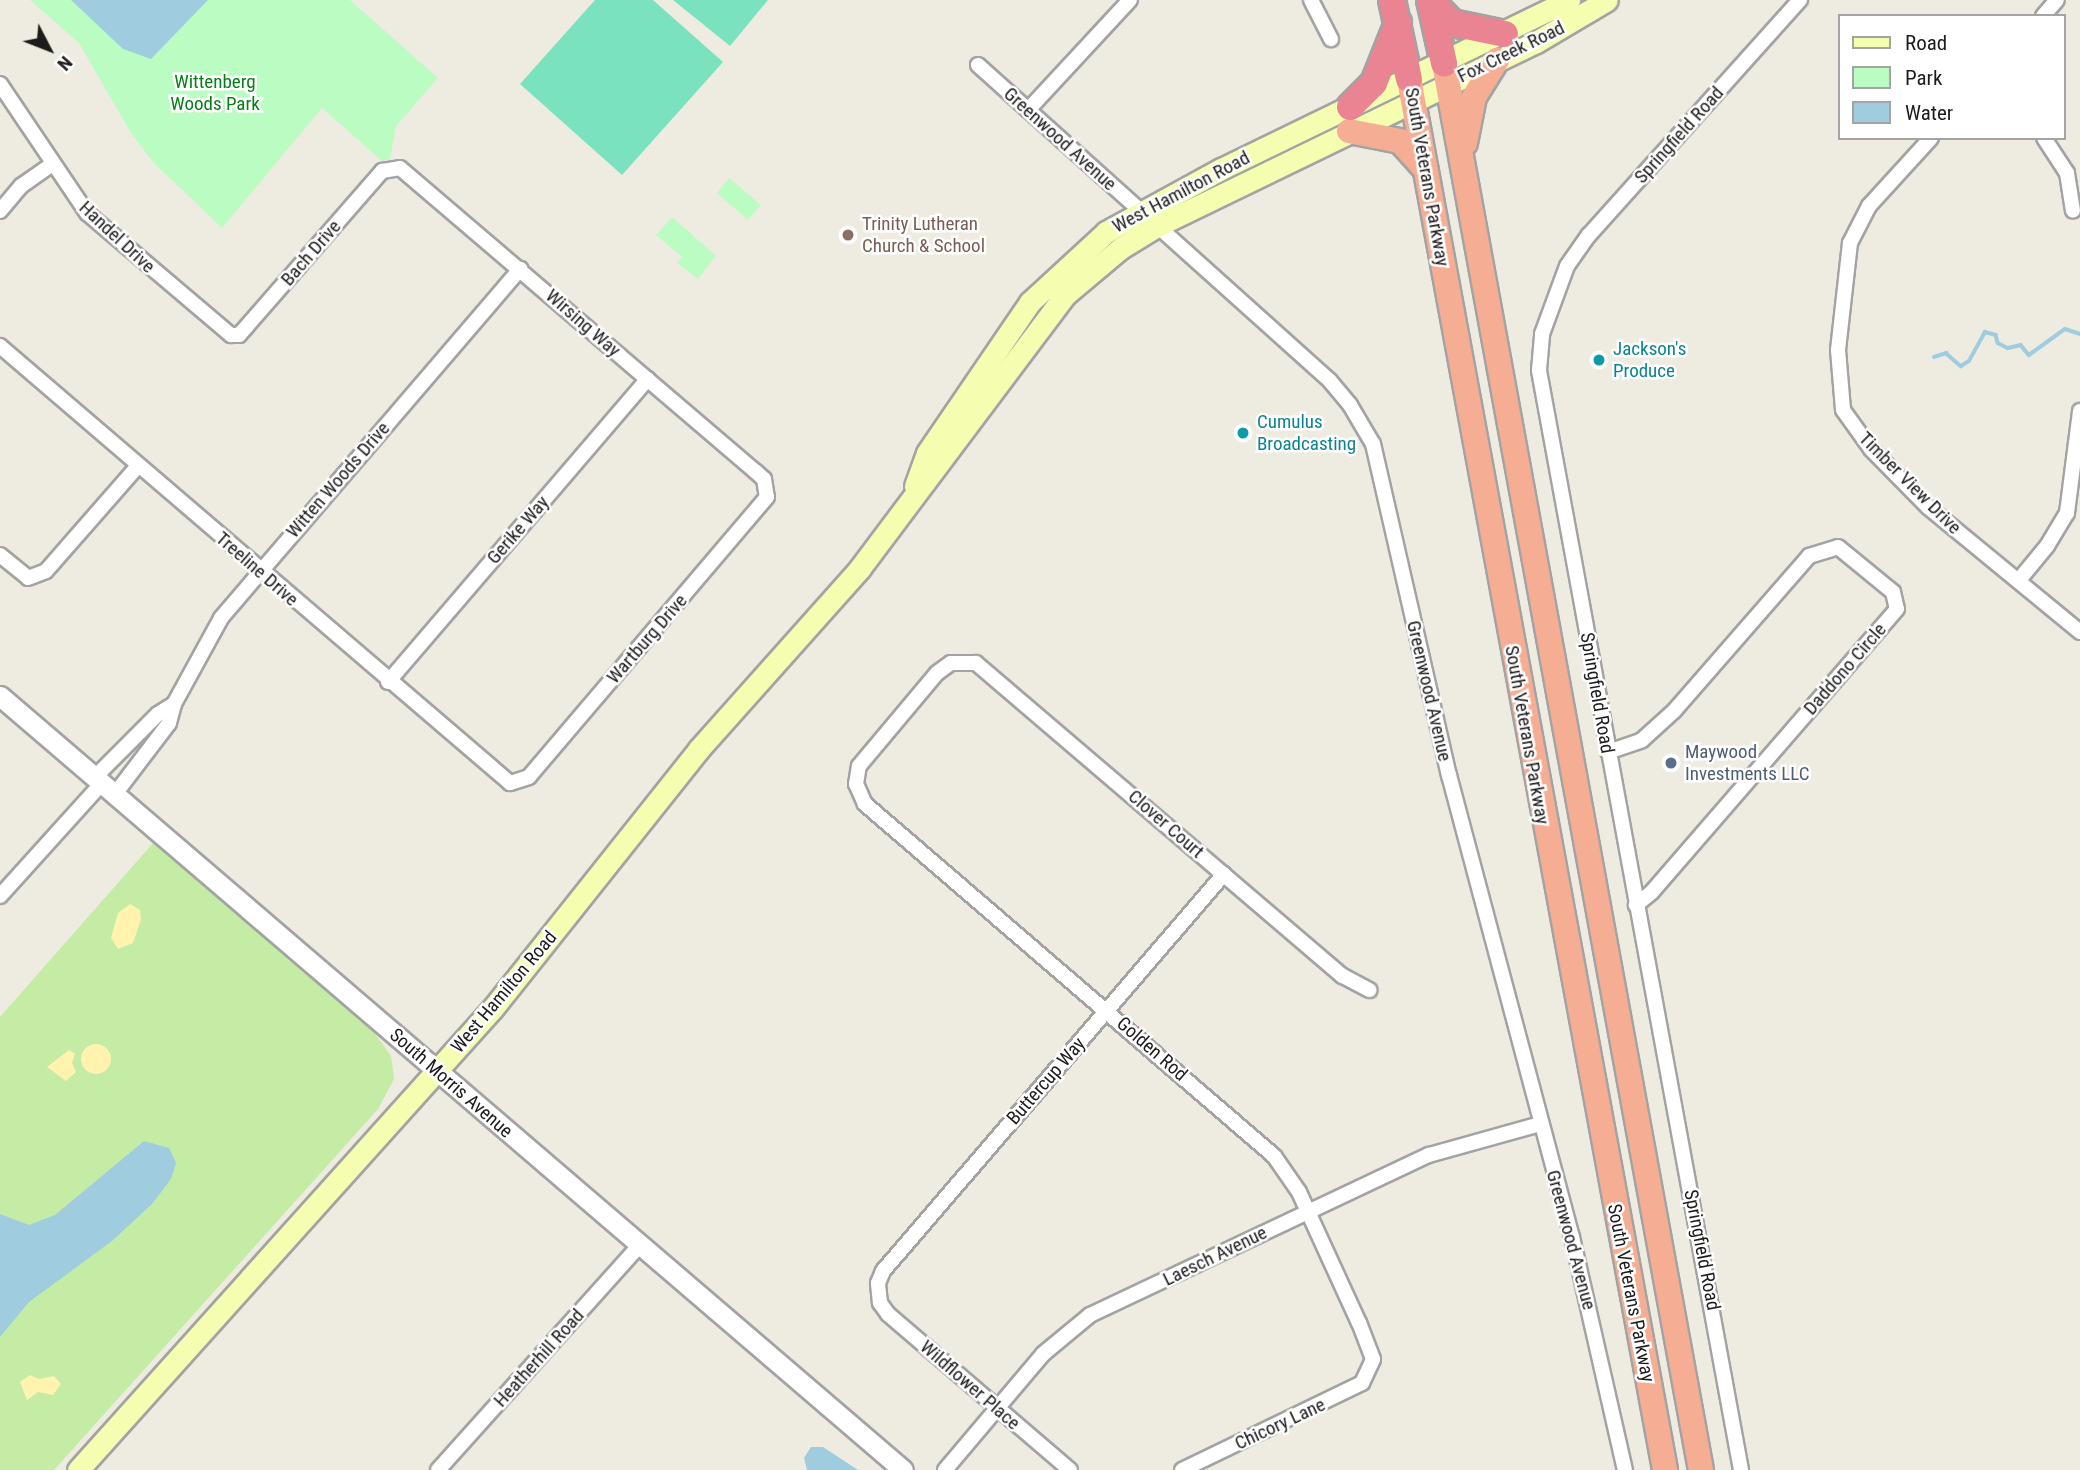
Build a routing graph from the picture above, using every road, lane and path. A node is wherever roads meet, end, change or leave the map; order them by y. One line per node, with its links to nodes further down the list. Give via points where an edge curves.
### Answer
1 (1130, 0): 17 (street)
2 (1311, 0): 11 (street)
3 (1430, 0): 10 (highway, via 1452,23); 14 (highway, South Veterans Parkway)
4 (1569, 0): 10 (main road, Fox Creek Road)
5 (1607, 0): 12 (main road, Fox Creek Road)
6 (1800, 0): 45 (street, Springfield Road, via 1589,235 1567,267 1542,334 1539,370 1546,416)
7 (2057, 0): 9 (street)
8 (1395, 12): 16 (highway, South Veterans Parkway); 18 (highway, via 1374,83)
9 (2045, 14)
10 (1505, 34): 14 (main road, Fox Creek Road)
11 (1331, 38)
12 (1497, 60): 14 (main road, Fox Creek Road); 22 (highway, via 1474,97)
13 (978, 65): 17 (street, Greenwood Avenue)
14 (1446, 73): 16 (main road, West Hamilton Road); 22 (highway, South Veterans Parkway)
15 (0, 84): 21 (street, Handel Drive)
16 (1411, 90): 18 (main road, West Hamilton Road); 24 (highway, South Veterans Parkway)
17 (1028, 110): 25 (street, Greenwood Avenue)
18 (1350, 119): 24 (highway, via 1400,141); 25 (main road, West Hamilton Road); 28 (main road, West Hamilton Road)
19 (1929, 140): 39 (street, Timber View Drive, via 1870,206 1846,261 1838,350 1843,410 1871,449 1928,507)
20 (2045, 140): 27 (street, via 2067,173)
21 (54, 164): 26 (street, via 21,186); 30 (street, Handel Drive, via 100,225)
22 (1463, 164): 68 (highway, South Veterans Parkway)
23 (390, 168): 29 (street, Wirsing Way, via 409,173); 30 (street, Bach Drive, via 239,335)
24 (1427, 173): 67 (highway, South Veterans Parkway)
25 (1140, 210): 28 (street, Greenwood Avenue); 36 (main road, West Hamilton Road, via 1081,251 1030,302 927,453)
26 (0, 211)
27 (2073, 211)
28 (1157, 226): 36 (main road, West Hamilton Road, via 1102,263 1066,295 1032,334 956,445); 54 (street, Greenwood Avenue, via 1330,382 1373,444 1449,775)
29 (520, 269): 32 (street, Wirsing Way); 38 (street, Witten Woods Drive)
30 (231, 335)
31 (0, 346): 34 (street, Treeline Drive)
32 (648, 379): 35 (street, Wirsing Way, via 764,479); 42 (street, Gerike Way)
33 (2080, 411): 39 (street, via 2067,513)
34 (138, 466): 37 (street, via 46,572 28,579); 38 (street, Treeline Drive)
35 (768, 489): 46 (street, Wartburg Drive, via 763,505 529,776)
36 (911, 498): 53 (main road, West Hamilton Road, via 860,568 699,748 538,953)
37 (0, 555)
38 (260, 571): 42 (street, Treeline Drive); 44 (street, Witten Woods Drive, via 221,618)
39 (2019, 580): 40 (street, Timber View Drive)
40 (2080, 632)
41 (963, 661): 48 (street, Clover Court, via 981,665); 52 (street, Golden Rod, via 944,666 928,683 862,761 856,784 865,804)
42 (388, 682): 46 (street, Treeline Drive, via 502,780)
43 (0, 695): 47 (street, South Morris Avenue)
44 (174, 704): 47 (street, Witten Woods Drive, via 158,714); 47 (street, Witten Woods Drive, via 155,745)
45 (1608, 752): 50 (street, Springfield Road); 50 (street, Daddono Circle, via 1630,747 1656,729 1809,556 1838,547 1893,593 1897,609)
46 (518, 783)
47 (104, 785): 49 (street); 53 (street, South Morris Avenue)
48 (1224, 874): 51 (street, Clover Court, via 1343,976); 52 (street, Buttercup Way)
49 (0, 896)
50 (1636, 905): 69 (street, Springfield Road)
51 (1370, 990)
52 (1107, 1010): 55 (street, Golden Rod, via 1264,1146 1287,1174); 57 (street, Buttercup Way, via 883,1271)
53 (438, 1071): 56 (street, South Morris Avenue); 60 (main road, West Hamilton Road)
54 (1540, 1124): 55 (street, Laesch Avenue, via 1429,1155); 66 (street, Greenwood Avenue, via 1572,1237)
55 (1308, 1212): 58 (street, Golden Rod, via 1373,1352); 59 (street, Laesch Avenue, via 1090,1315 1054,1343)
56 (639, 1245): 61 (street, Heatherhill Road); 62 (street, South Morris Avenue)
57 (878, 1294): 59 (street, Wildflower Place, via 888,1314)
58 (1371, 1369): 65 (street, Chicory Lane, via 1357,1387)
59 (997, 1408): 63 (street, Laesch Avenue); 64 (street, Wildflower Place)
60 (78, 1470)
61 (438, 1470)
62 (903, 1470)
63 (945, 1470)
64 (1070, 1470)
65 (1182, 1470)
66 (1625, 1470)
67 (1665, 1470)
68 (1701, 1470)
69 (1741, 1470)

